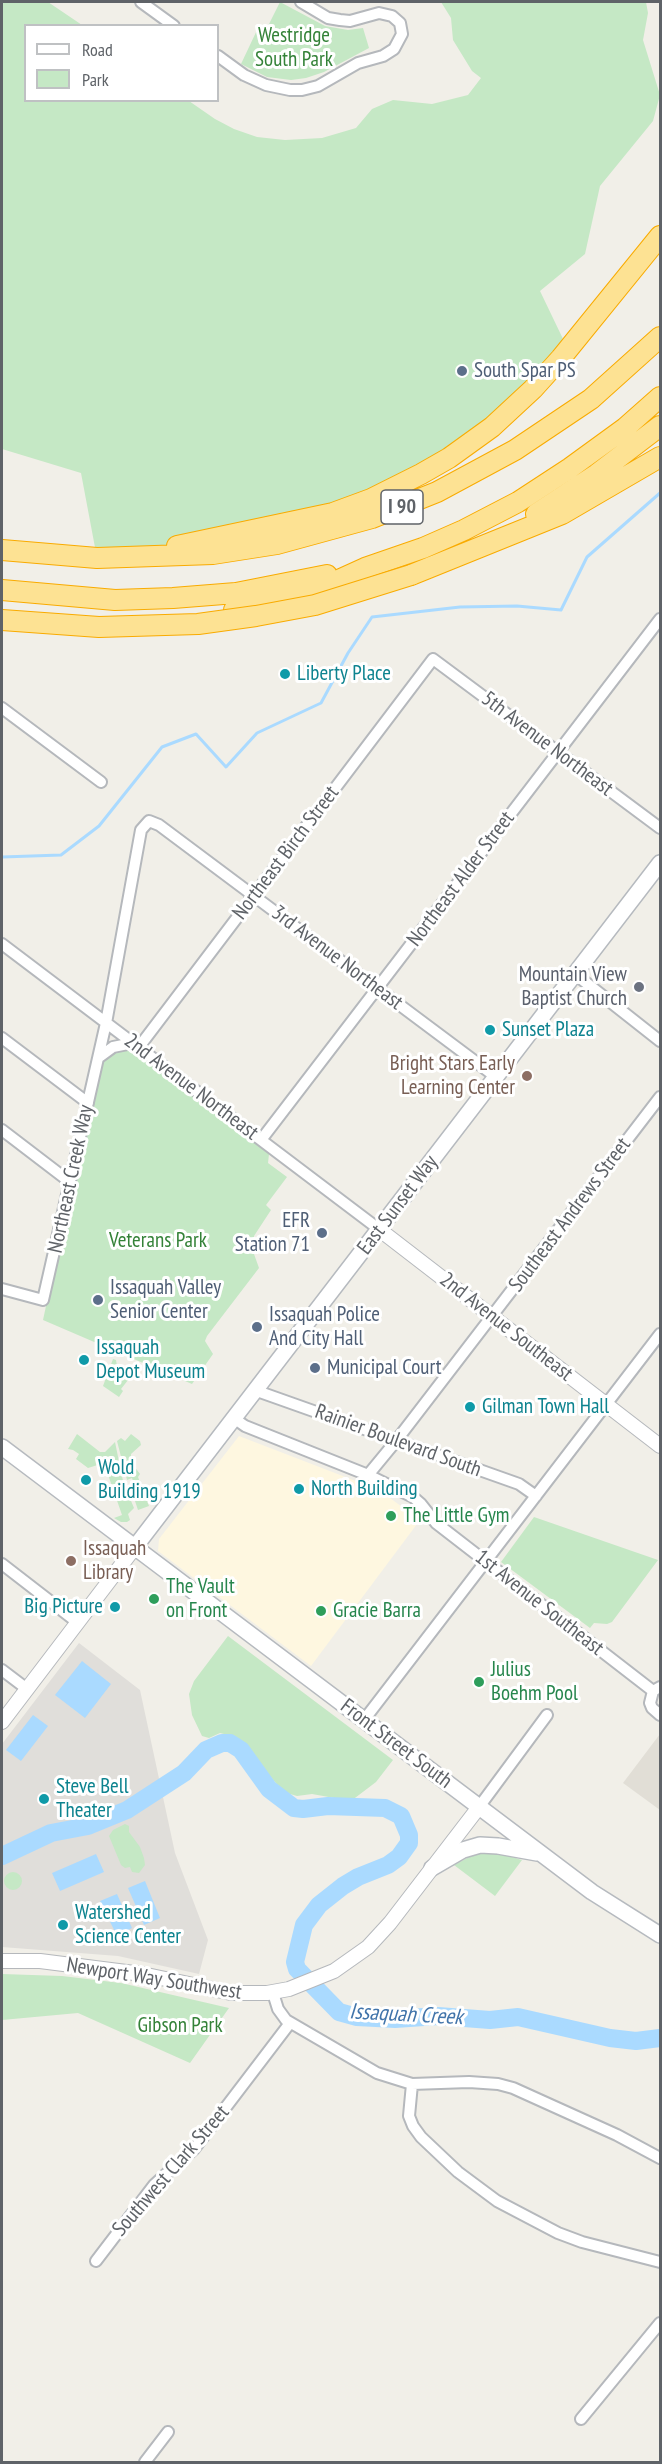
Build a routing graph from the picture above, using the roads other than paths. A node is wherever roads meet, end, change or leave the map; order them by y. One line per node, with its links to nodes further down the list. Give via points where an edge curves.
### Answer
1 (141, 2): 3 (street)
2 (301, 2): 4 (street, via 339,20 351,21 379,13 392,16 402,34 394,49 383,56 358,63 318,86 290,90 244,75)
3 (171, 24)
4 (219, 57)
5 (660, 224): 11 (highway, via 544,365 484,422 407,474)
6 (660, 236): 11 (highway, via 555,366 492,427 457,453 371,499)
7 (660, 337): 14 (highway, I 90, via 591,399 559,422 486,468 404,506 324,532 243,551 161,558)
8 (660, 397): 15 (highway, I 90, via 589,455 518,502 423,548)
9 (660, 426): 12 (highway, via 574,490)
10 (660, 457): 12 (highway, via 562,514)
11 (302, 519): 14 (highway, via 181,546)
12 (487, 543): 18 (highway, bridge, via 411,574 315,605 216,622 108,627)
13 (2, 550): 14 (highway, I 90)
14 (97, 558)
15 (365, 568): 16 (highway, I 90, via 236,593 173,598 115,600); 19 (highway, via 312,592 249,608 107,624)
16 (2, 590)
17 (660, 619): 22 (street, Northeast Alder Street)
18 (2, 620)
19 (2, 627)
20 (433, 659): 22 (street, 5th Avenue Northeast); 27 (street, Northeast Birch Street)
21 (2, 708): 23 (street)
22 (557, 751): 25 (street, 5th Avenue Northeast); 30 (street, Northeast Alder Street)
23 (101, 782)
24 (149, 822): 27 (street, 3rd Avenue Northeast, via 159,825); 31 (street, Northeast Creek Way, via 141,830)
25 (660, 828)
26 (660, 863): 29 (main road, East Sunset Way)
27 (254, 895): 30 (street, 3rd Avenue Northeast); 34 (street, Northeast Birch Street)
28 (2, 944): 31 (street, 2nd Avenue Northeast)
29 (575, 974): 33 (street); 36 (main road, East Sunset Way)
30 (378, 988): 36 (street, 3rd Avenue Northeast); 40 (street, Northeast Alder Street)
31 (106, 1023): 34 (street, 2nd Avenue Northeast); 35 (street, Northeast Creek Way)
32 (2, 1038): 38 (street)
33 (660, 1041)
34 (136, 1045): 35 (street, via 113,1047); 40 (street, 2nd Avenue Northeast)
35 (98, 1058): 38 (street, Northeast Creek Way)
36 (496, 1077): 42 (main road, East Sunset Way)
37 (660, 1097): 44 (street, Southeast Andrews Street)
38 (87, 1103): 41 (street, Northeast Creek Way)
39 (2, 1130): 41 (street)
40 (261, 1140): 42 (street, 2nd Avenue Northeast)
41 (70, 1182): 43 (street, Northeast Creek Way, via 43,1300)
42 (380, 1230): 44 (street, 2nd Avenue Southeast); 46 (main road, East Sunset Way)
43 (2, 1289)
44 (493, 1316): 47 (street, 2nd Avenue Southeast); 49 (street, Southeast Andrews Street)
45 (660, 1334): 47 (street)
46 (257, 1391): 48 (main road, East Sunset Way); 49 (street, Rainier Boulevard South)
47 (606, 1404): 50 (street, 2nd Avenue Southeast); 53 (street)
48 (235, 1419): 52 (street, 1st Avenue Southeast); 54 (main road, East Sunset Way)
49 (396, 1441): 52 (street, Southeast Andrews Street); 53 (street, Rainier Boulevard South, via 519,1484)
50 (660, 1446)
51 (2, 1447): 54 (main road, Front Street South)
52 (368, 1475): 55 (street, 1st Avenue Southeast, via 413,1497 432,1519)
53 (536, 1496): 55 (street)
54 (135, 1547): 57 (street); 63 (main road, Front Street South)
55 (485, 1561): 60 (street, 1st Avenue Southeast); 63 (street)
56 (2, 1564): 57 (street)
57 (77, 1622): 59 (street)
58 (2, 1670): 59 (street)
59 (27, 1689): 64 (street)
60 (657, 1689): 62 (street, 1st Avenue Southeast, via 650,1703)
61 (547, 1715): 65 (street)
62 (660, 1715)
63 (364, 1720): 65 (main road, Front Street South)
64 (2, 1722)
65 (479, 1807): 66 (main road, Front Street South); 67 (street, Newport Way Southwest)
66 (541, 1854): 67 (main road, via 480,1845); 68 (main road, Front Street South)
67 (432, 1868): 70 (street, Newport Way Southwest, via 387,1928 347,1964)
68 (660, 1935)
69 (2, 1960): 70 (street, Newport Way Southwest, via 142,1974 216,1992)
70 (273, 1993): 71 (street, via 280,2013)
71 (290, 2023): 72 (street, via 377,2073); 74 (street, Southwest Clark Street, via 194,2149 154,2185)
72 (412, 2084): 73 (street, via 469,2082 513,2088); 75 (street, via 409,2116 413,2126 458,2172 497,2202 582,2242)
73 (660, 2158)
74 (96, 2261)
75 (660, 2262)
76 (660, 2323): 77 (street)
77 (581, 2419)
78 (168, 2432): 79 (street)
79 (145, 2463)

